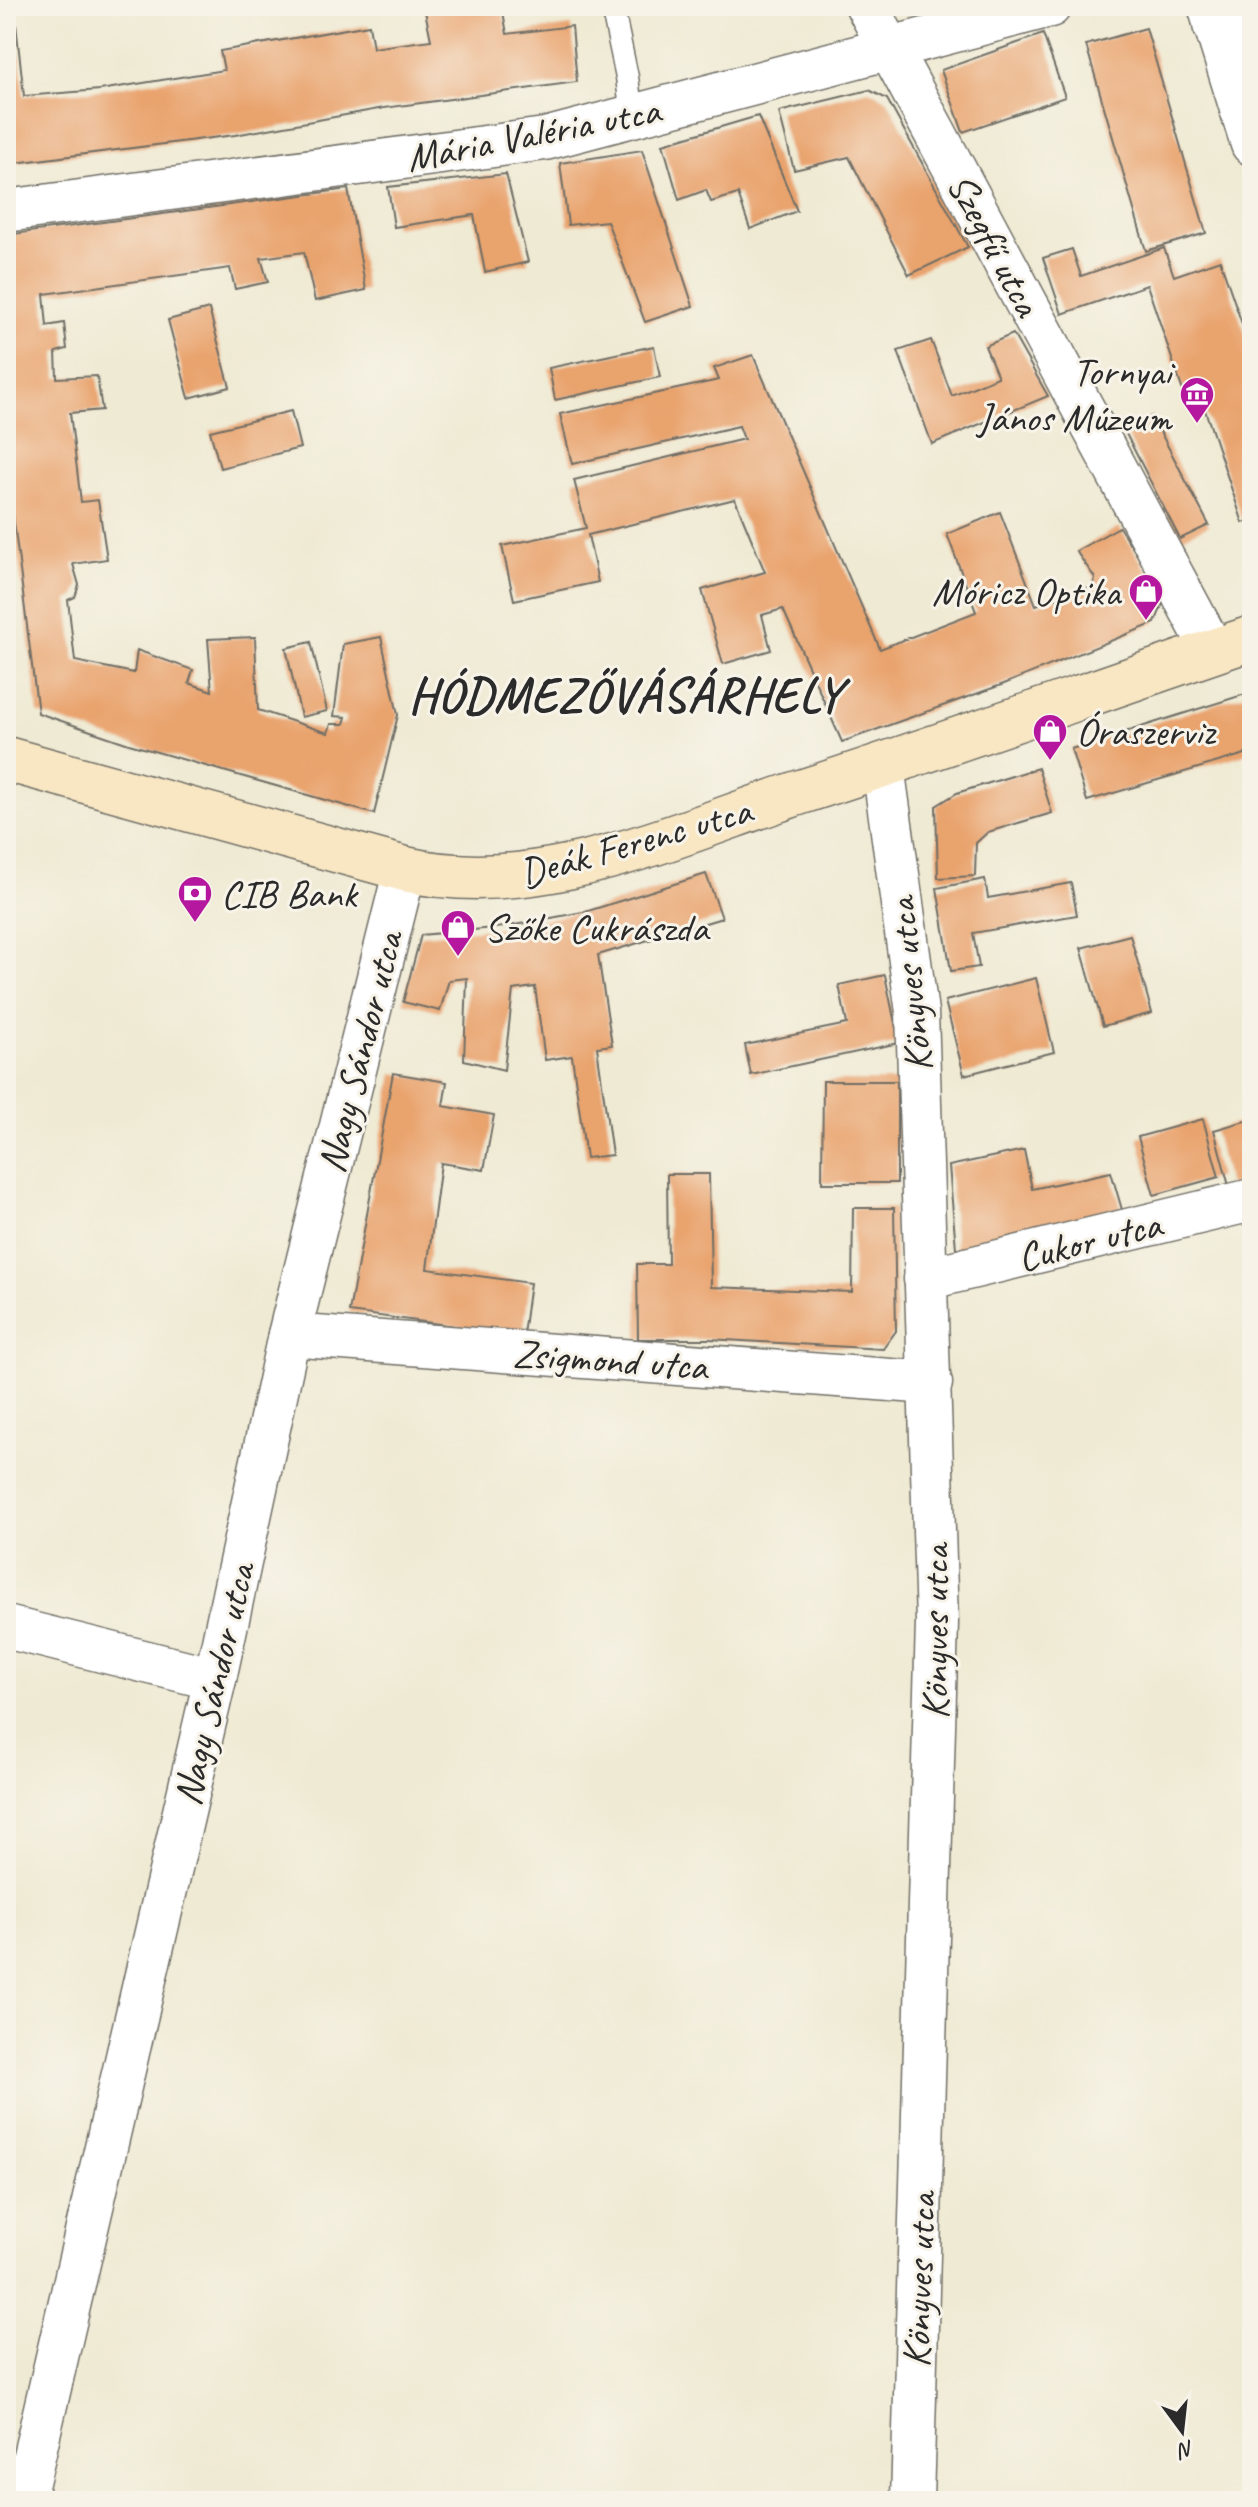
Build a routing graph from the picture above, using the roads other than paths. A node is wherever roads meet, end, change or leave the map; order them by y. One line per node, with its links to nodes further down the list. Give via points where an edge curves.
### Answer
1 (612, 6): 6 (lane)
2 (867, 6): 5 (street, Szegfű utca)
3 (1050, 6): 5 (street, Mária Valéria utca)
4 (1225, 15): 7 (street)
5 (891, 50): 6 (street, Mária Valéria utca); 9 (street, Szegfű utca)
6 (632, 117): 8 (street, Mária Valéria utca, via 545,139)
7 (1252, 144)
8 (6, 211)
9 (1232, 644): 11 (street, Deák Ferenc utca)
10 (6, 759): 12 (street, Deák Ferenc utca)
11 (883, 766): 12 (street, Deák Ferenc utca, via 578,865 495,879); 14 (street, Könyves utca, via 917,1012)
12 (405, 869): 15 (street, Nagy Sándor utca)
13 (1252, 1200): 14 (street, Cukor utca)
14 (925, 1279): 16 (street, Könyves utca)
15 (289, 1335): 16 (street, Zsigmond utca); 18 (street, Nagy Sándor utca)
16 (931, 1383): 20 (street, Könyves utca, via 937,1622)
17 (6, 1627): 18 (street)
18 (215, 1679): 19 (street, Nagy Sándor utca)
19 (20, 2497)
20 (912, 2501)

